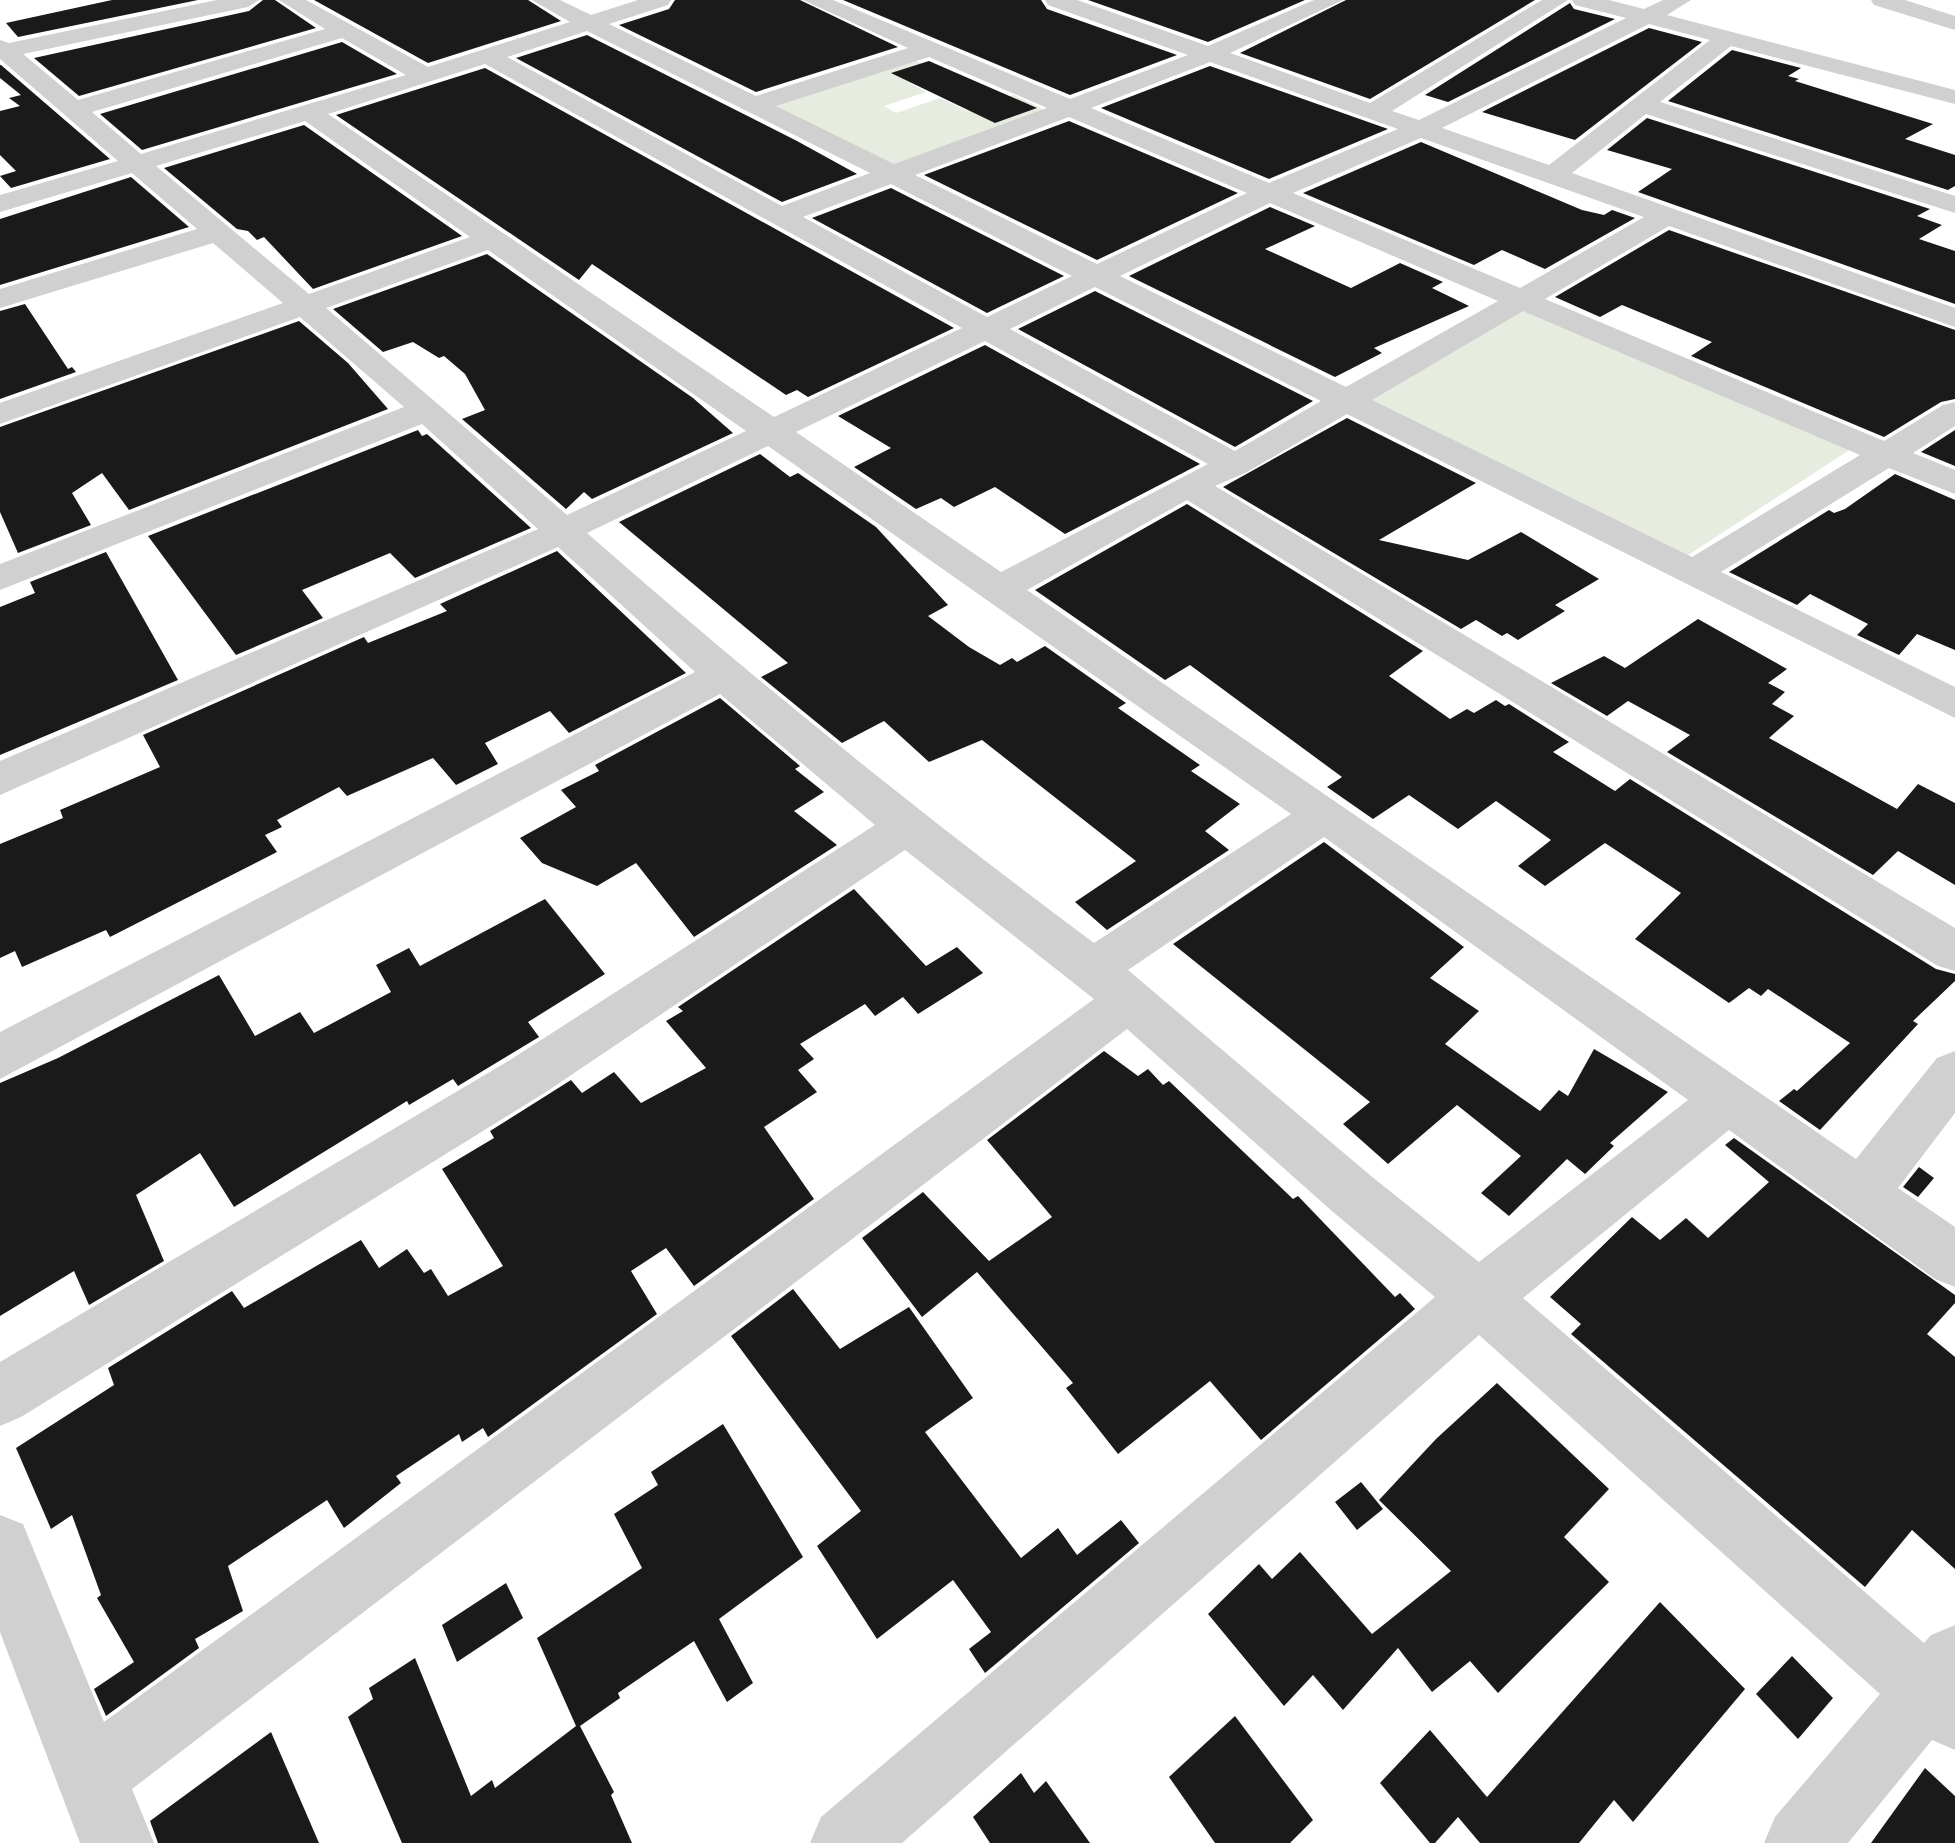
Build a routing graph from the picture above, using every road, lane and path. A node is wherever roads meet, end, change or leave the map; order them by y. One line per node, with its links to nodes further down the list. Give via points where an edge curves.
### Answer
1 (248, 0): 20 (street)
2 (290, 0): 17 (street)
3 (542, 0): 15 (street)
4 (660, 0): 15 (street)
5 (814, 0): 19 (street)
6 (1056, 0): 14 (street)
7 (1138, 0): 14 (street)
8 (1332, 0): 22 (street)
9 (1557, 0): 30 (street)
10 (1583, 0): 13 (street)
11 (1680, 0): 13 (street)
12 (1882, 1): 16 (street)
13 (1649, 15): 18 (street); 32 (street)
14 (1103, 16): 22 (street)
15 (586, 22): 21 (street); 27 (street)
16 (1955, 23)
17 (346, 30): 23 (street); 24 (street)
18 (1728, 38): 25 (street); 26 (street)
19 (930, 49): 27 (street); 29 (street)
20 (1, 50): 28 (street)
21 (484, 54): 24 (street); 39 (street)
22 (1211, 54): 29 (street); 30 (street)
23 (210, 70): 28 (street); 31 (street)
24 (424, 75): 31 (street)
25 (1955, 97)
26 (1640, 104): 35 (street); 38 (street)
27 (754, 105): 34 (street)
28 (72, 110): 33 (street)
29 (1071, 110): 34 (street); 36 (street)
30 (1371, 113): 32 (street)
31 (296, 115): 33 (street); 42 (street)
32 (1418, 130): 35 (street); 36 (street)
33 (138, 163): 37 (street); 41 (street)
34 (895, 174): 39 (street); 43 (street)
35 (1552, 177): 40 (street)
36 (1269, 194): 43 (street); 45 (street)
37 (0, 204)
38 (1955, 205)
39 (780, 216): 48 (street)
40 (1665, 217): 45 (street); 47 (street)
41 (218, 232): 44 (street); 46 (street)
42 (491, 239): 46 (street); 53 (street)
43 (1098, 274): 48 (street); 49 (street)
44 (0, 300)
45 (1516, 300): 49 (street); 54 (street)
46 (302, 306): 50 (street); 52 (street)
47 (1955, 318)
48 (988, 329): 53 (street); 55 (street)
49 (1348, 399): 55 (street); 59 (street)
50 (427, 410): 58 (street); 60 (street)
51 (1955, 412): 54 (street)
52 (0, 414)
53 (771, 434): 58 (street); 61 (street)
54 (1888, 455): 56 (street); 59 (street)
55 (1235, 465): 57 (street)
56 (1955, 483)
57 (1188, 485): 61 (street); 67 (street)
58 (562, 532): 62 (street); 64 (street)
59 (1693, 573): 63 (street)
60 (0, 578)
61 (1000, 589): 65 (street)
62 (723, 675): 66 (street); 69 (street)
63 (1955, 704)
64 (0, 779)
65 (1324, 814): 68 (street); 71 (street)
66 (906, 827): 68 (street); 75 (street, via 528,1076)
67 (1955, 952)
68 (1111, 984): 74 (street); 78 (street)
69 (0, 1057)
70 (1955, 1073): 72 (street)
71 (1728, 1100): 72 (street); 74 (street)
72 (1861, 1194): 73 (street)
73 (1955, 1260)
74 (1479, 1297): 77 (street); 80 (street)
75 (0, 1396)
76 (0, 1547): 78 (street)
77 (1946, 1688): 81 (street)
78 (92, 1775): 79 (street)
79 (117, 1843)
80 (847, 1843)
81 (1801, 1843)

